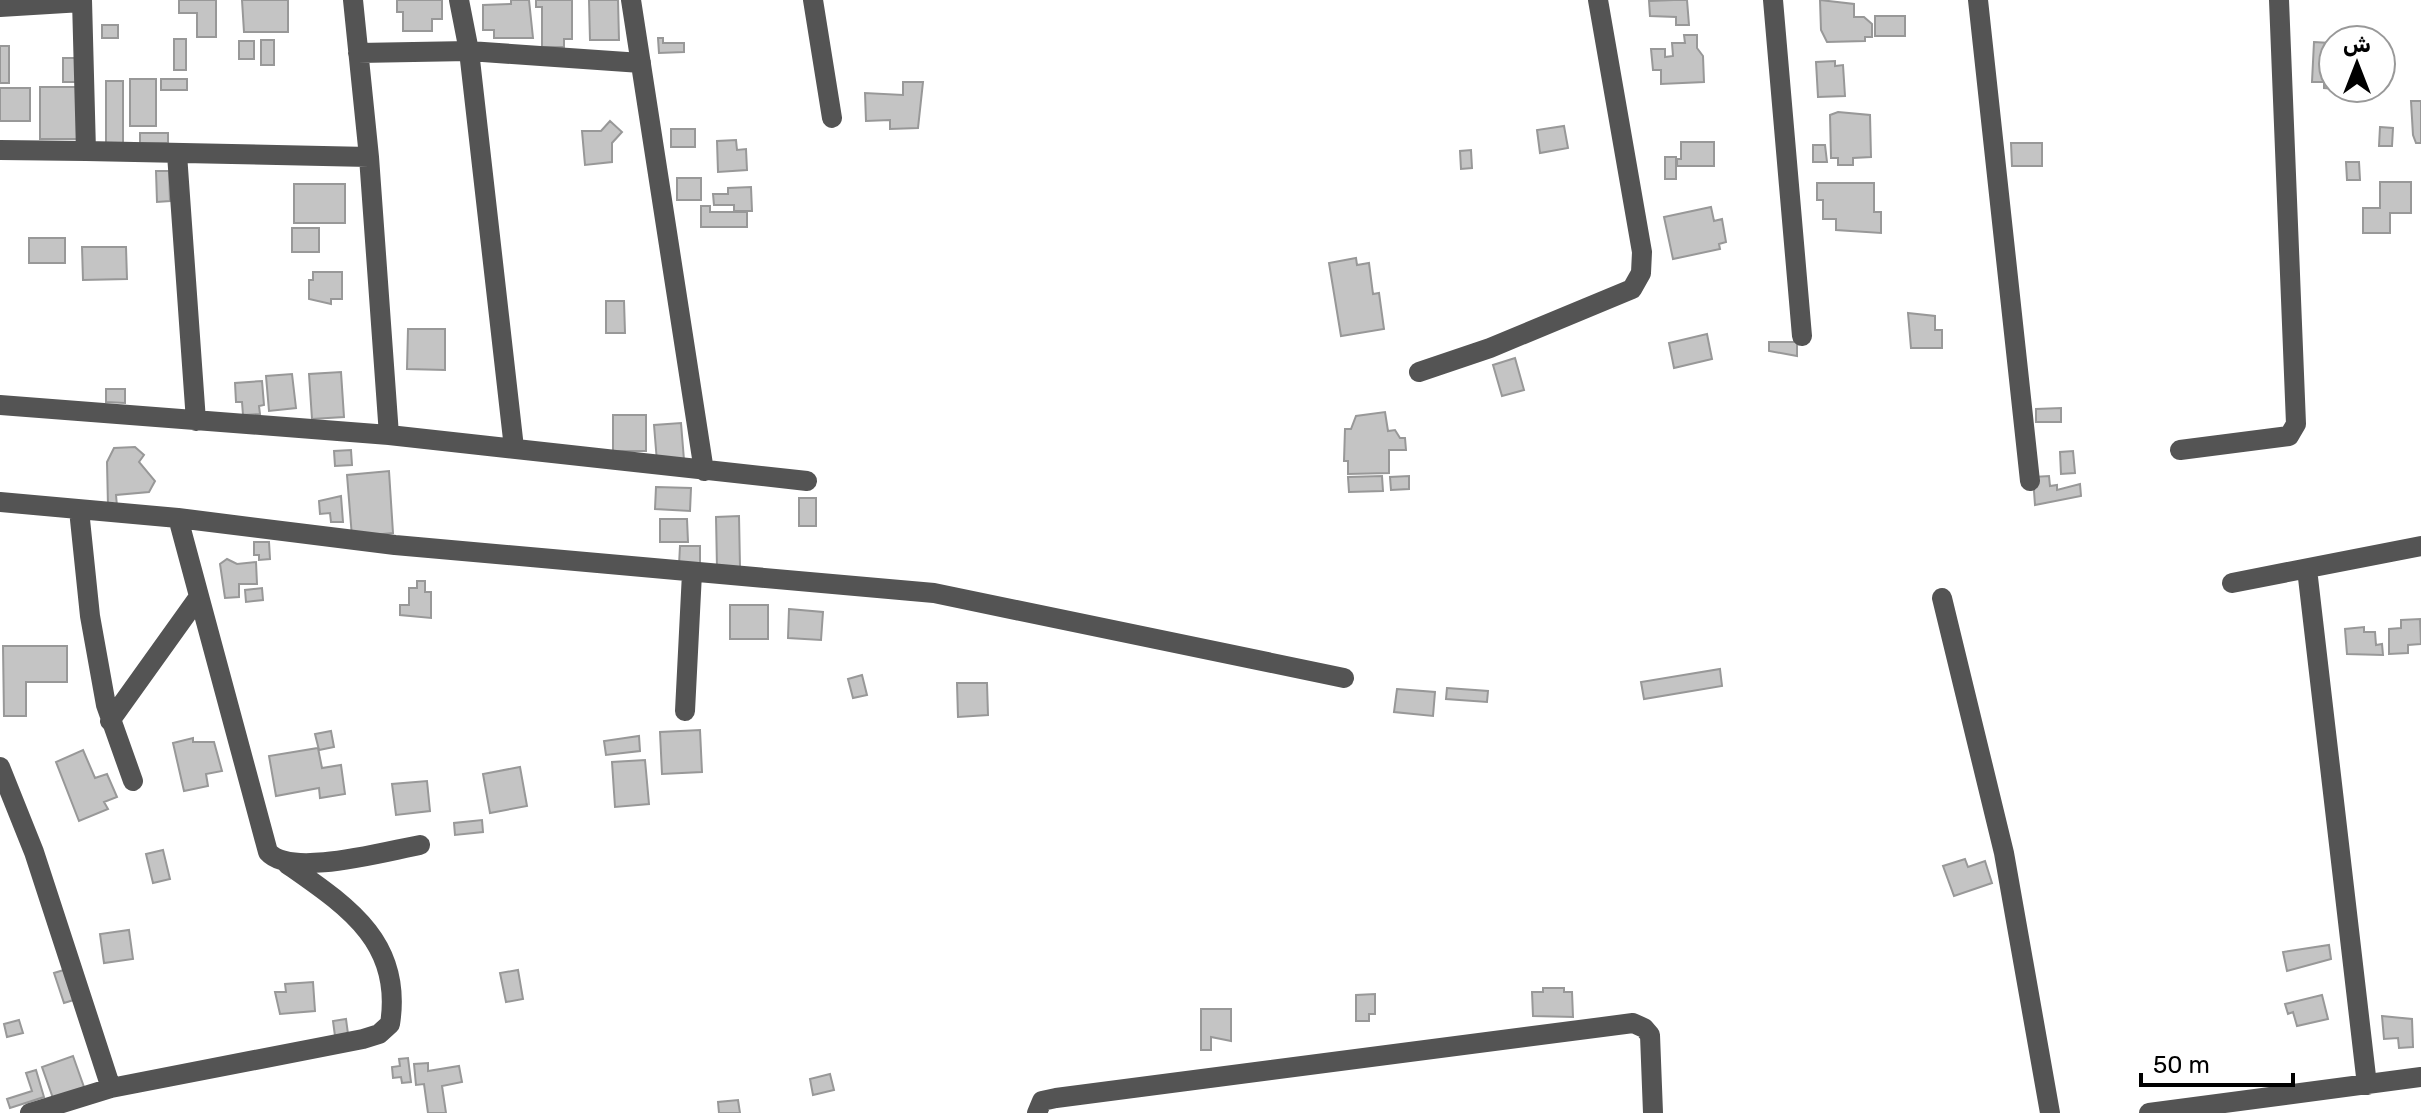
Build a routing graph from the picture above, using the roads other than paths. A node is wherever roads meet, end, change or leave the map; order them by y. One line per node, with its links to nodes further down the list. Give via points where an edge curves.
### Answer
1 (353, 0): 12 (street)
2 (459, 0): 11 (street)
3 (631, 0): 13 (street)
4 (813, 0): 14 (street)
5 (1598, 0): 20 (street, via 1642,252 1638,281 1618,295)
6 (1773, 0): 19 (street)
7 (1978, 0): 28 (street)
8 (2279, 0): 25 (street, via 2296,424 2289,436)
9 (82, 1): 10 (street); 16 (street)
10 (0, 7)
11 (469, 51): 12 (street); 13 (street); 24 (street)
12 (358, 53): 18 (street)
13 (641, 63): 26 (street)
14 (832, 118)
15 (0, 150): 16 (street)
16 (86, 151): 17 (street)
17 (177, 154): 18 (street); 22 (street)
18 (369, 157): 23 (street)
19 (1802, 336)
20 (1419, 372)
21 (0, 405): 22 (street)
22 (196, 421): 23 (street)
23 (389, 435): 24 (street)
24 (514, 448): 26 (street)
25 (2180, 450)
26 (704, 471): 27 (street)
27 (807, 481)
28 (2030, 481)
29 (0, 502): 30 (street)
30 (79, 510): 31 (street); 40 (street, via 90,616)
31 (178, 518): 34 (street); 36 (street)
32 (2421, 546): 33 (street)
33 (2307, 569): 35 (street); 46 (street)
34 (692, 573): 38 (street, via 934,593); 39 (street)
35 (2232, 583)
36 (198, 598): 40 (street); 44 (street, via 262,839 273,857)
37 (1942, 598): 51 (street, via 2009,878)
38 (1344, 678)
39 (685, 711)
40 (110, 721): 42 (street)
41 (0, 767): 47 (street, via 34,852)
42 (133, 781)
43 (420, 845): 44 (street)
44 (287, 864): 47 (street, via 349,910 374,937 392,985 390,1024 363,1039)
45 (2421, 1077): 46 (street)
46 (2367, 1085): 52 (street)
47 (111, 1088): 48 (street)
48 (30, 1113)
49 (1037, 1113): 50 (street, via 1042,1101 1056,1098 1633,1023 1650,1035)
50 (1653, 1113)
51 (2050, 1113)
52 (2149, 1113)

